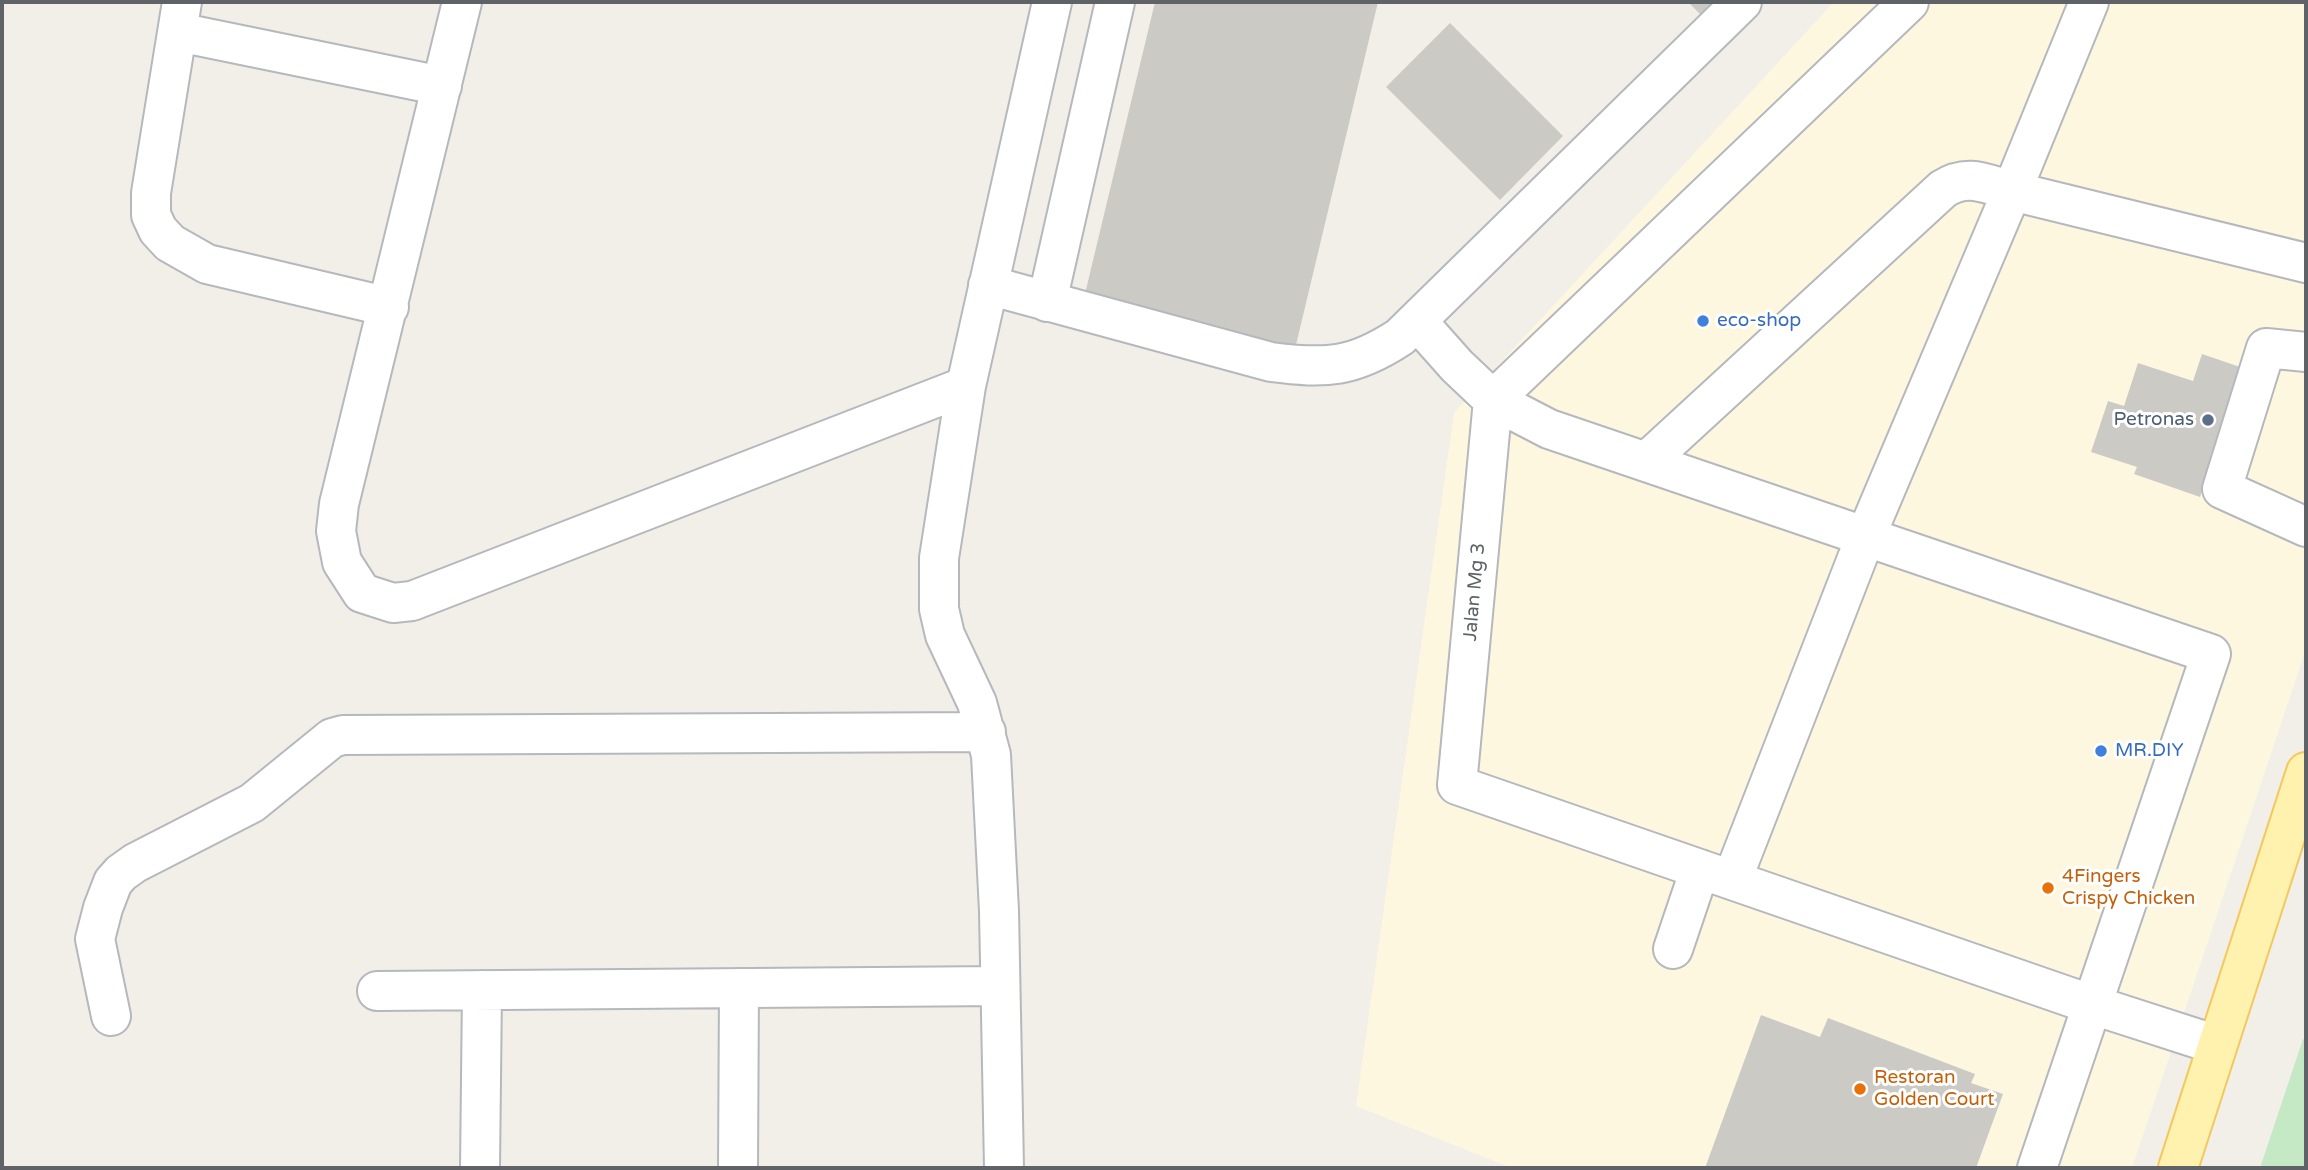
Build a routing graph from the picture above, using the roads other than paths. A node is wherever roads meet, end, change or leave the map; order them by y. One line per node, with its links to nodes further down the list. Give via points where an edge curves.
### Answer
1 (462, 2): 8 (street)
2 (1052, 2): 11 (street)
3 (1115, 2): 12 (street)
4 (1742, 2): 14 (street)
5 (1909, 2): 17 (street)
6 (2089, 2): 9 (street)
7 (180, 17): 8 (street); 13 (street, via 151,193 151,215 158,230 170,243 207,264)
8 (442, 86): 13 (street)
9 (2012, 191): 10 (street); 18 (street, via 1968,179 1943,189); 20 (street)
10 (2306, 262)
11 (988, 285): 12 (street); 16 (street)
12 (1047, 302): 14 (street, via 1271,362 1309,366 1348,363 1376,353)
13 (389, 307): 16 (street, via 336,531 342,562 362,593 393,603 412,601)
14 (1417, 321): 17 (street)
15 (2306, 352): 19 (street, via 2266,348 2222,489)
16 (966, 386): 21 (street, via 939,558 939,609 945,635)
17 (1493, 400): 18 (street, via 1549,429); 23 (street, Jalan Mg 3, via 1457,785)
18 (1646, 462): 20 (street)
19 (2306, 527)
20 (1866, 538): 23 (street); 29 (street, via 2211,654)
21 (986, 732): 25 (street); 30 (street, via 332,738 252,803 135,863 113,883 95,939)
22 (2306, 772): 31 (main road)
23 (1716, 875): 24 (street); 29 (street)
24 (1673, 948)
25 (1000, 986): 26 (street); 34 (street)
26 (739, 988): 27 (street); 33 (street)
27 (482, 990): 28 (street); 32 (street)
28 (377, 991)
29 (2093, 1005): 31 (street); 35 (street)
30 (111, 1016)
31 (2217, 1045): 36 (main road)
32 (480, 1168)
33 (738, 1168)
34 (1004, 1168)
35 (2038, 1168)
36 (2178, 1168)

